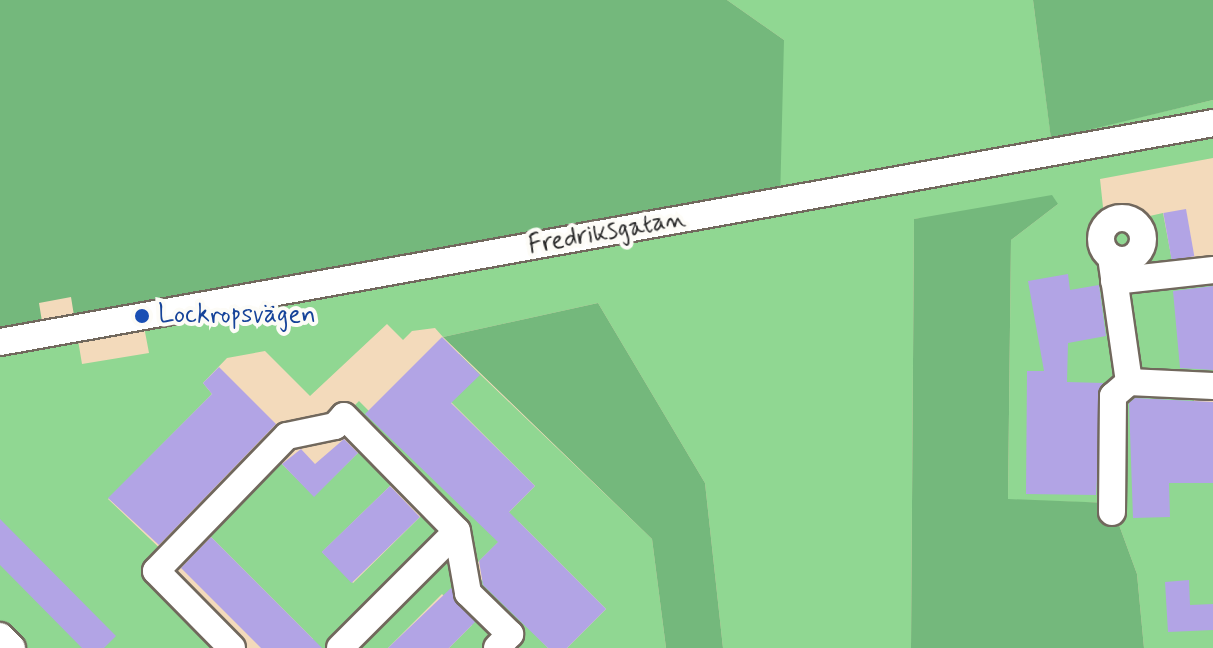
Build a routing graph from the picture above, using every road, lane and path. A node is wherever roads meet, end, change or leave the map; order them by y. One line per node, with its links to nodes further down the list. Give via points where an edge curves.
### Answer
1 (1213, 123): 4 (street, Fredriksgatan)
2 (1112, 269): 2 (street, via 1100,239 1104,218 1130,219 1143,235 1137,255); 3 (street); 5 (street)
3 (1213, 270)
4 (0, 342)
5 (1129, 382): 6 (street); 7 (street, via 1113,396)
6 (1213, 386)
7 (1112, 512)
8 (457, 531): 10 (street, via 468,593); 12 (street, via 344,416 335,426 287,436 156,571); 13 (street)
9 (0, 636): 11 (street)
10 (511, 643)
11 (12, 648)
12 (232, 648)
13 (340, 648)

